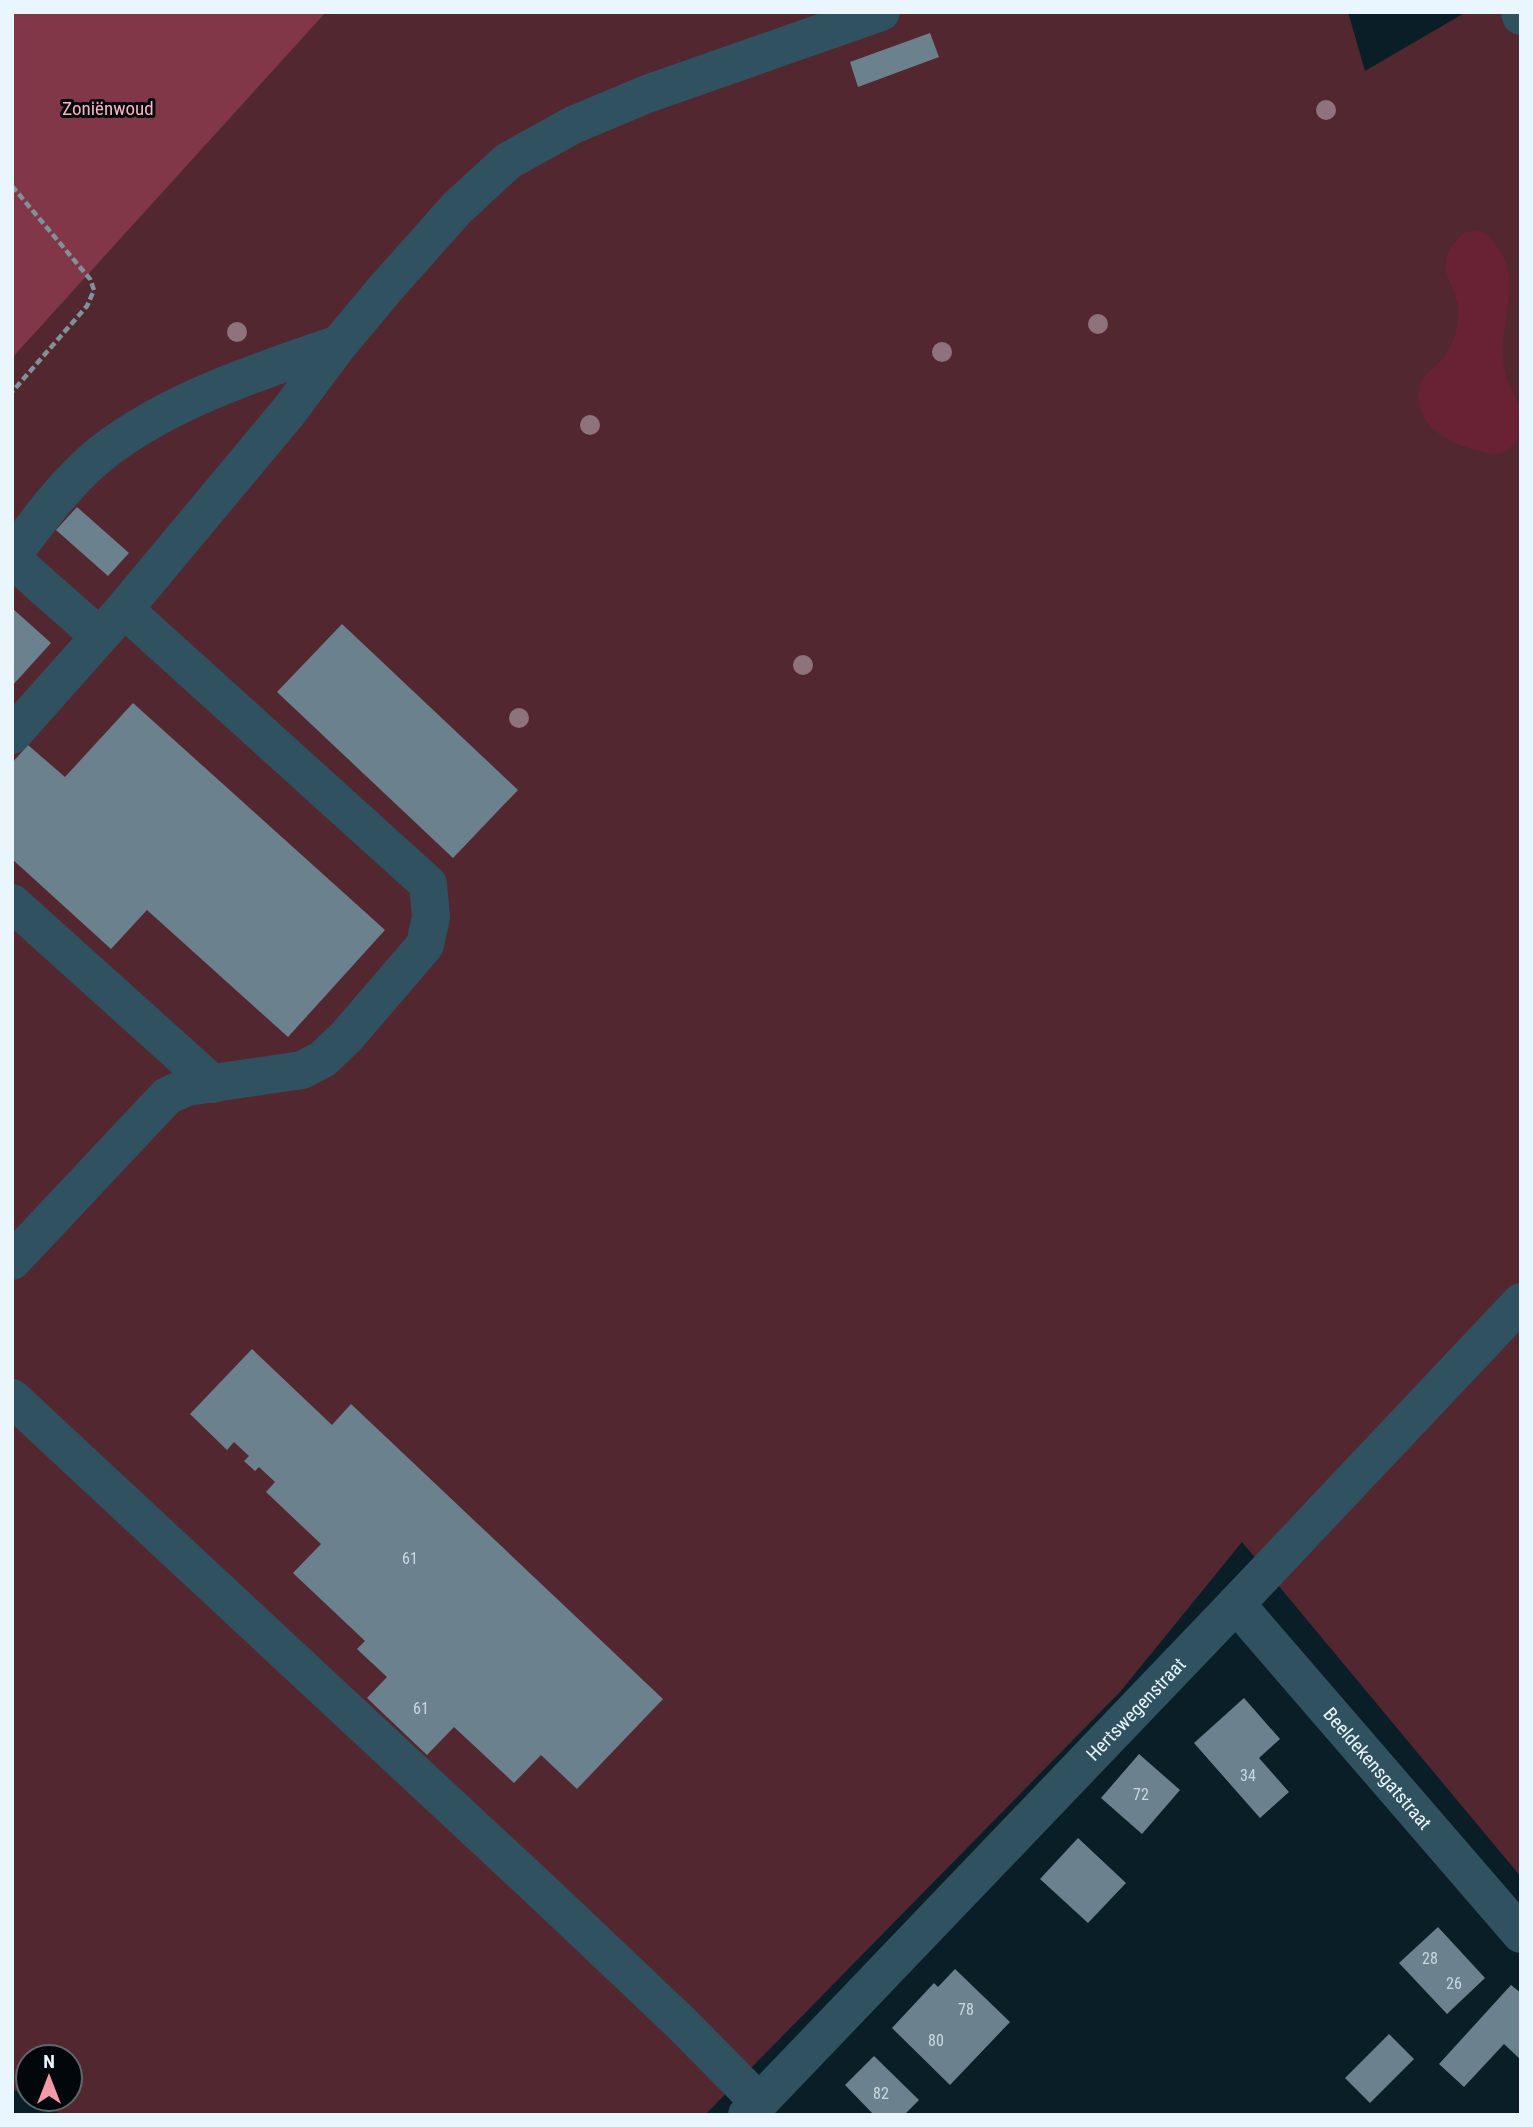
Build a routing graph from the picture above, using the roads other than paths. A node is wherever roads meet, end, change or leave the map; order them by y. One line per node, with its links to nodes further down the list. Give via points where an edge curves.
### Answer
1 (881, 12): 2 (street, via 646,94 573,125 508,162 457,208)
2 (339, 344): 3 (street, via 174,407 103,453 54,500); 4 (street, via 289,411)
3 (12, 558): 4 (street)
4 (112, 622): 5 (street); 7 (street, via 428,884 431,917 425,945 323,1059 302,1070)
5 (12, 735)
6 (12, 903): 7 (street)
7 (213, 1084): 8 (street, via 187,1087 167,1096)
8 (12, 1261)
9 (1521, 1302): 11 (street, Hertswegenstraat)
10 (12, 1398): 13 (street, via 680,2022)
11 (1236, 1604): 12 (street, Beeldekensgatstraat); 13 (street, Hertswegenstraat)
12 (1521, 1934)
13 (753, 2108)

